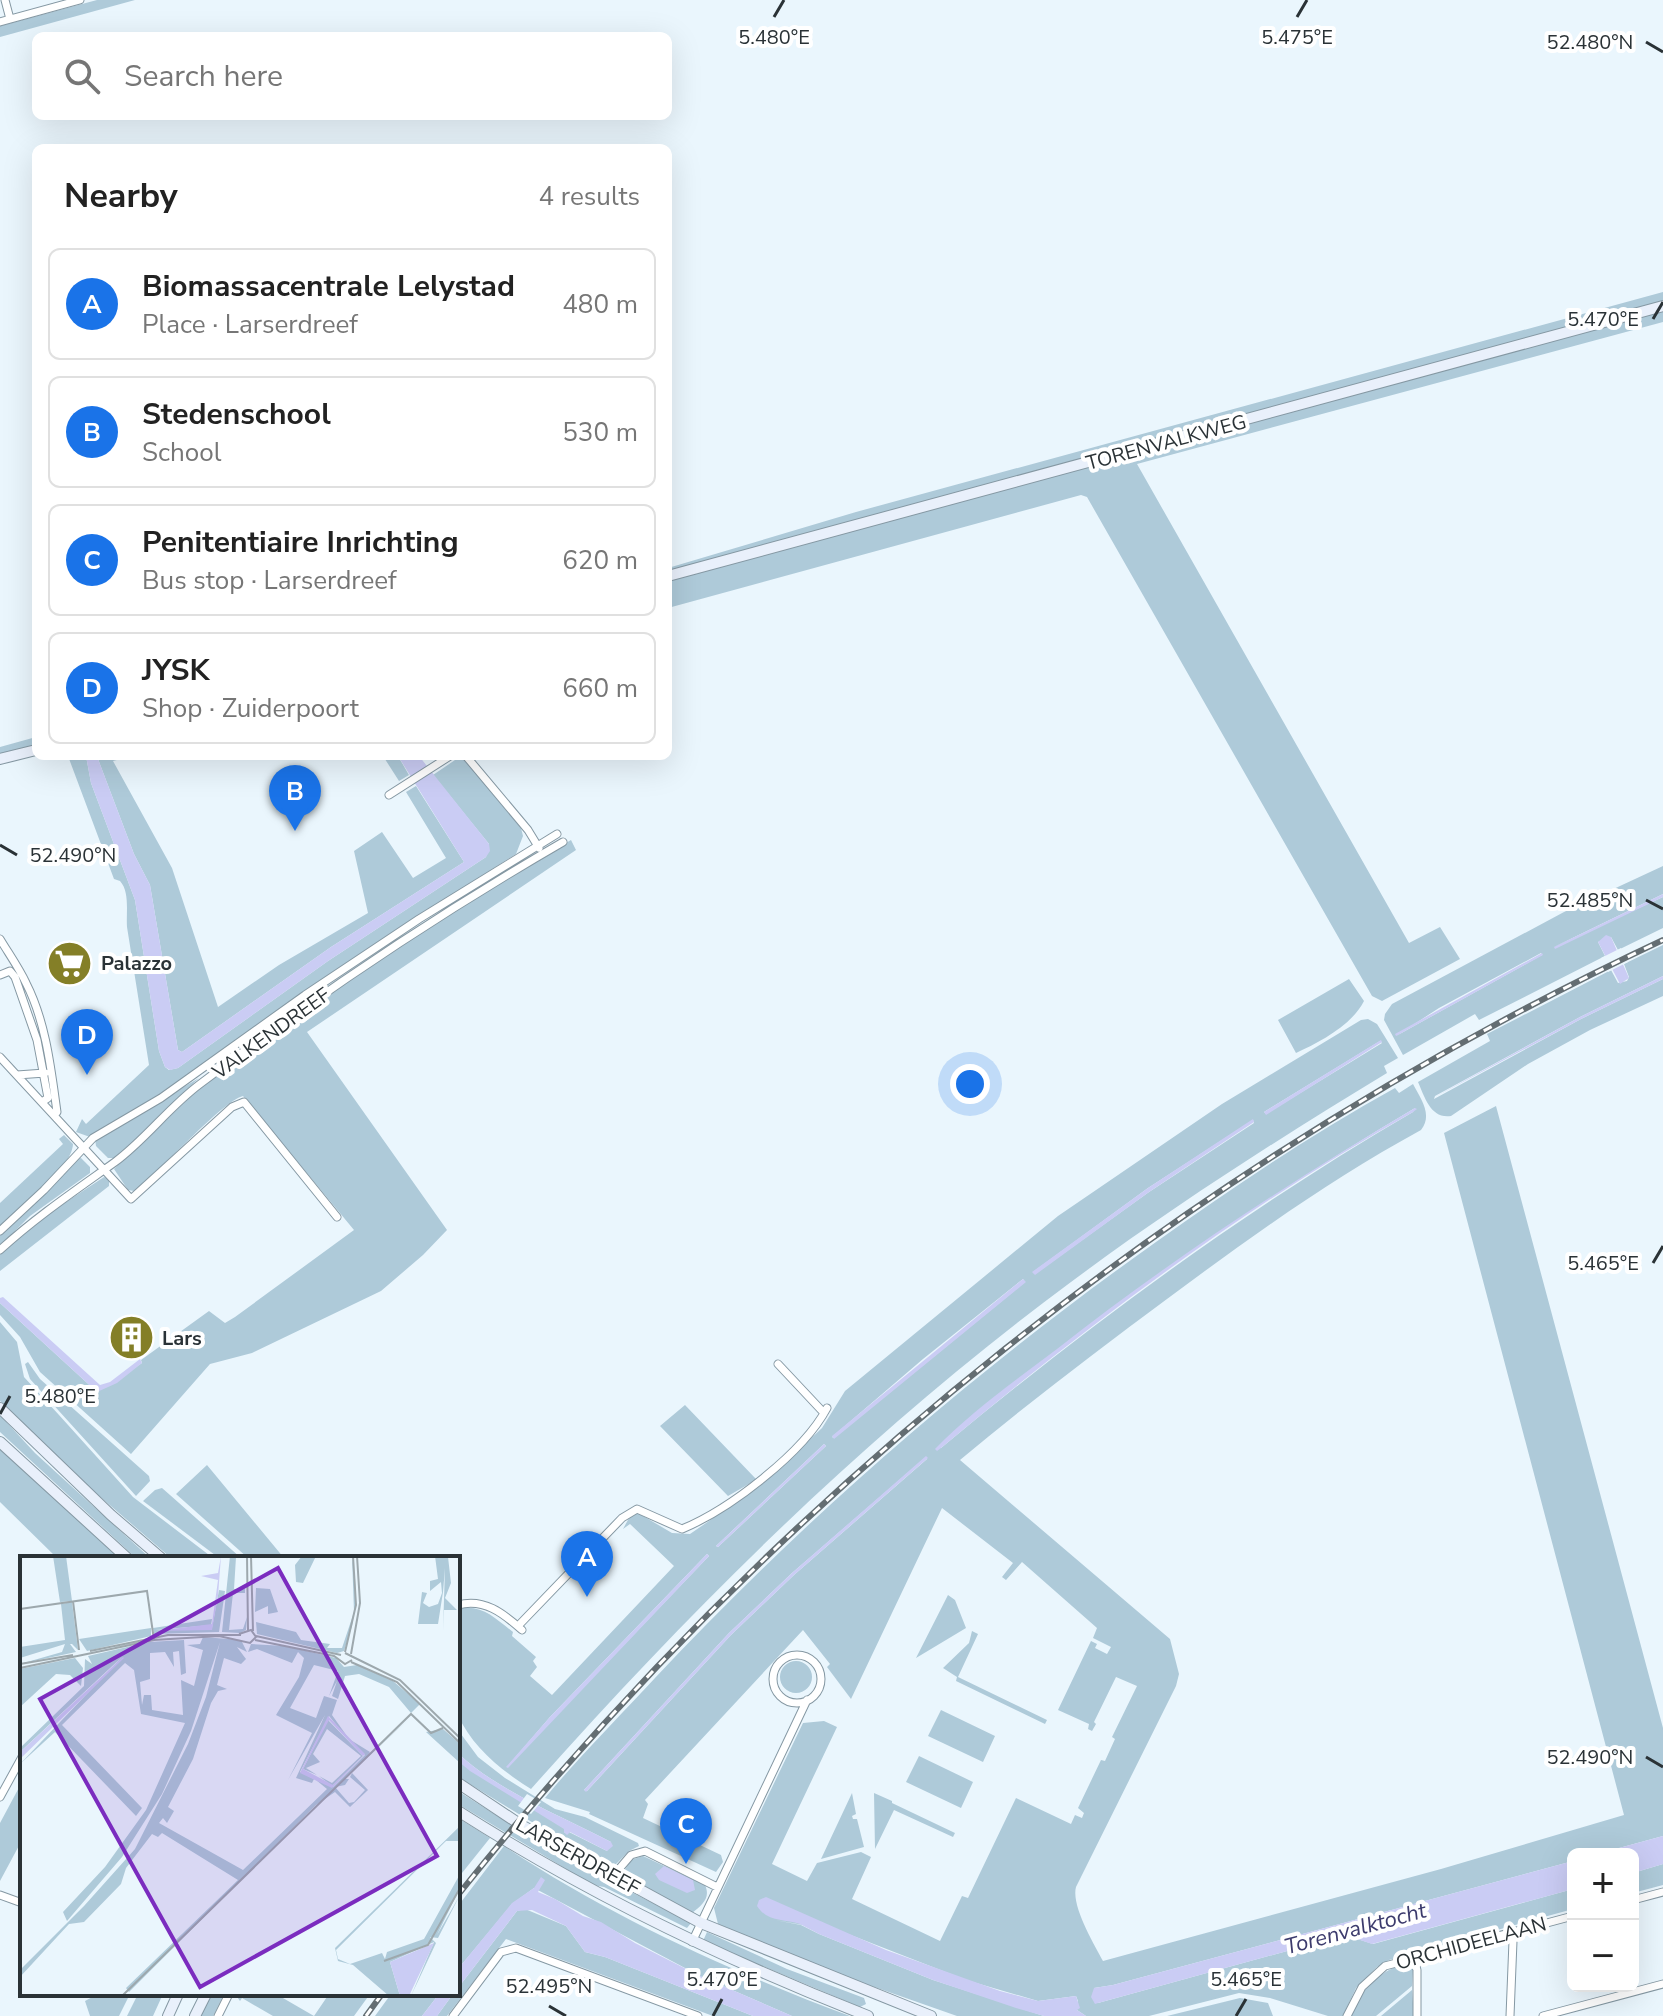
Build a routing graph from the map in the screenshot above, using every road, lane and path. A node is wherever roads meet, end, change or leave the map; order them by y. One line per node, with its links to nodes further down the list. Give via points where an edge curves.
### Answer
1 (5, 0): 3 (street)
2 (80, 0): 3 (street)
3 (10, 19): 4 (street)
4 (0, 22)
5 (1663, 306): 6 (main road, TORENVALKWEG)
6 (672, 575)
7 (32, 751): 8 (main road)
8 (0, 759)
9 (444, 760): 11 (street)
10 (469, 760): 14 (street)
11 (389, 795)
12 (557, 834): 14 (street, VALKENDREEF)
13 (563, 842): 15 (street, VALKENDREEF)
14 (537, 845): 15 (street); 24 (street, VALKENDREEF)
15 (543, 854): 25 (street, VALKENDREEF, via 423,927 251,1045)
16 (0, 939): 17 (street)
17 (4, 954): 20 (street, via 27,984)
18 (0, 975): 20 (street, via 10,971 15,977)
19 (0, 1057): 21 (street)
20 (48, 1073): 21 (street); 22 (street, via 48,1098); 23 (street)
21 (17, 1075): 22 (street)
22 (42, 1102): 23 (street)
23 (54, 1115): 24 (street)
24 (84, 1147): 25 (street); 27 (street, VALKENDREEF)
25 (103, 1169): 26 (street, via 131,1199 232,1107 244,1102); 28 (street, VALKENDREEF)
26 (337, 1217)
27 (0, 1231)
28 (0, 1250)
29 (778, 1364): 34 (street, via 826,1411 755,1485 682,1529 637,1509 622,1518 520,1628 486,1604)
30 (0, 1408): 33 (main road)
31 (0, 1442): 32 (main road)
32 (125, 1556)
33 (159, 1556)
34 (460, 1604)
35 (807, 1700): 35 (street, via 818,1690 819,1669 802,1655 786,1657 775,1668 773,1685 791,1702); 41 (street)
36 (20, 1761): 38 (street)
37 (460, 1784): 40 (main road, LARSERDREEF)
38 (0, 1797)
39 (460, 1812): 49 (main road, LARSERDREEF, via 547,1866)
40 (613, 1876): 41 (street, via 631,1855 645,1851); 47 (main road, LARSERDREEF)
41 (717, 1887): 47 (street)
42 (1663, 1892): 44 (street)
43 (0, 1895): 45 (street)
44 (1639, 1898)
45 (20, 1902)
46 (1567, 1917): 48 (street, ORCHIDEELAAN)
47 (701, 1923): 49 (street); 55 (main road, LARSERDREEF)
48 (1509, 1931): 50 (street, ORCHIDEELAAN); 65 (street)
49 (692, 1942): 61 (main road, LARSERDREEF)
50 (1413, 1957): 63 (street, ORCHIDEELAAN, via 1385,1966 1355,1997); 64 (street)
51 (1663, 1984): 66 (street)
52 (177, 1996): 56 (main road)
53 (205, 1996): 57 (main road)
54 (228, 1996): 58 (street)
55 (878, 1997): 61 (main road); 62 (main road, LARSERDREEF)
56 (168, 2016)
57 (195, 2016)
58 (218, 2016)
59 (453, 2016): 60 (street, via 501,1952 516,1948)
60 (698, 2016)
61 (870, 2016)
62 (931, 2016)
63 (1347, 2016)
64 (1417, 2016)
65 (1510, 2016)
66 (1543, 2016)

